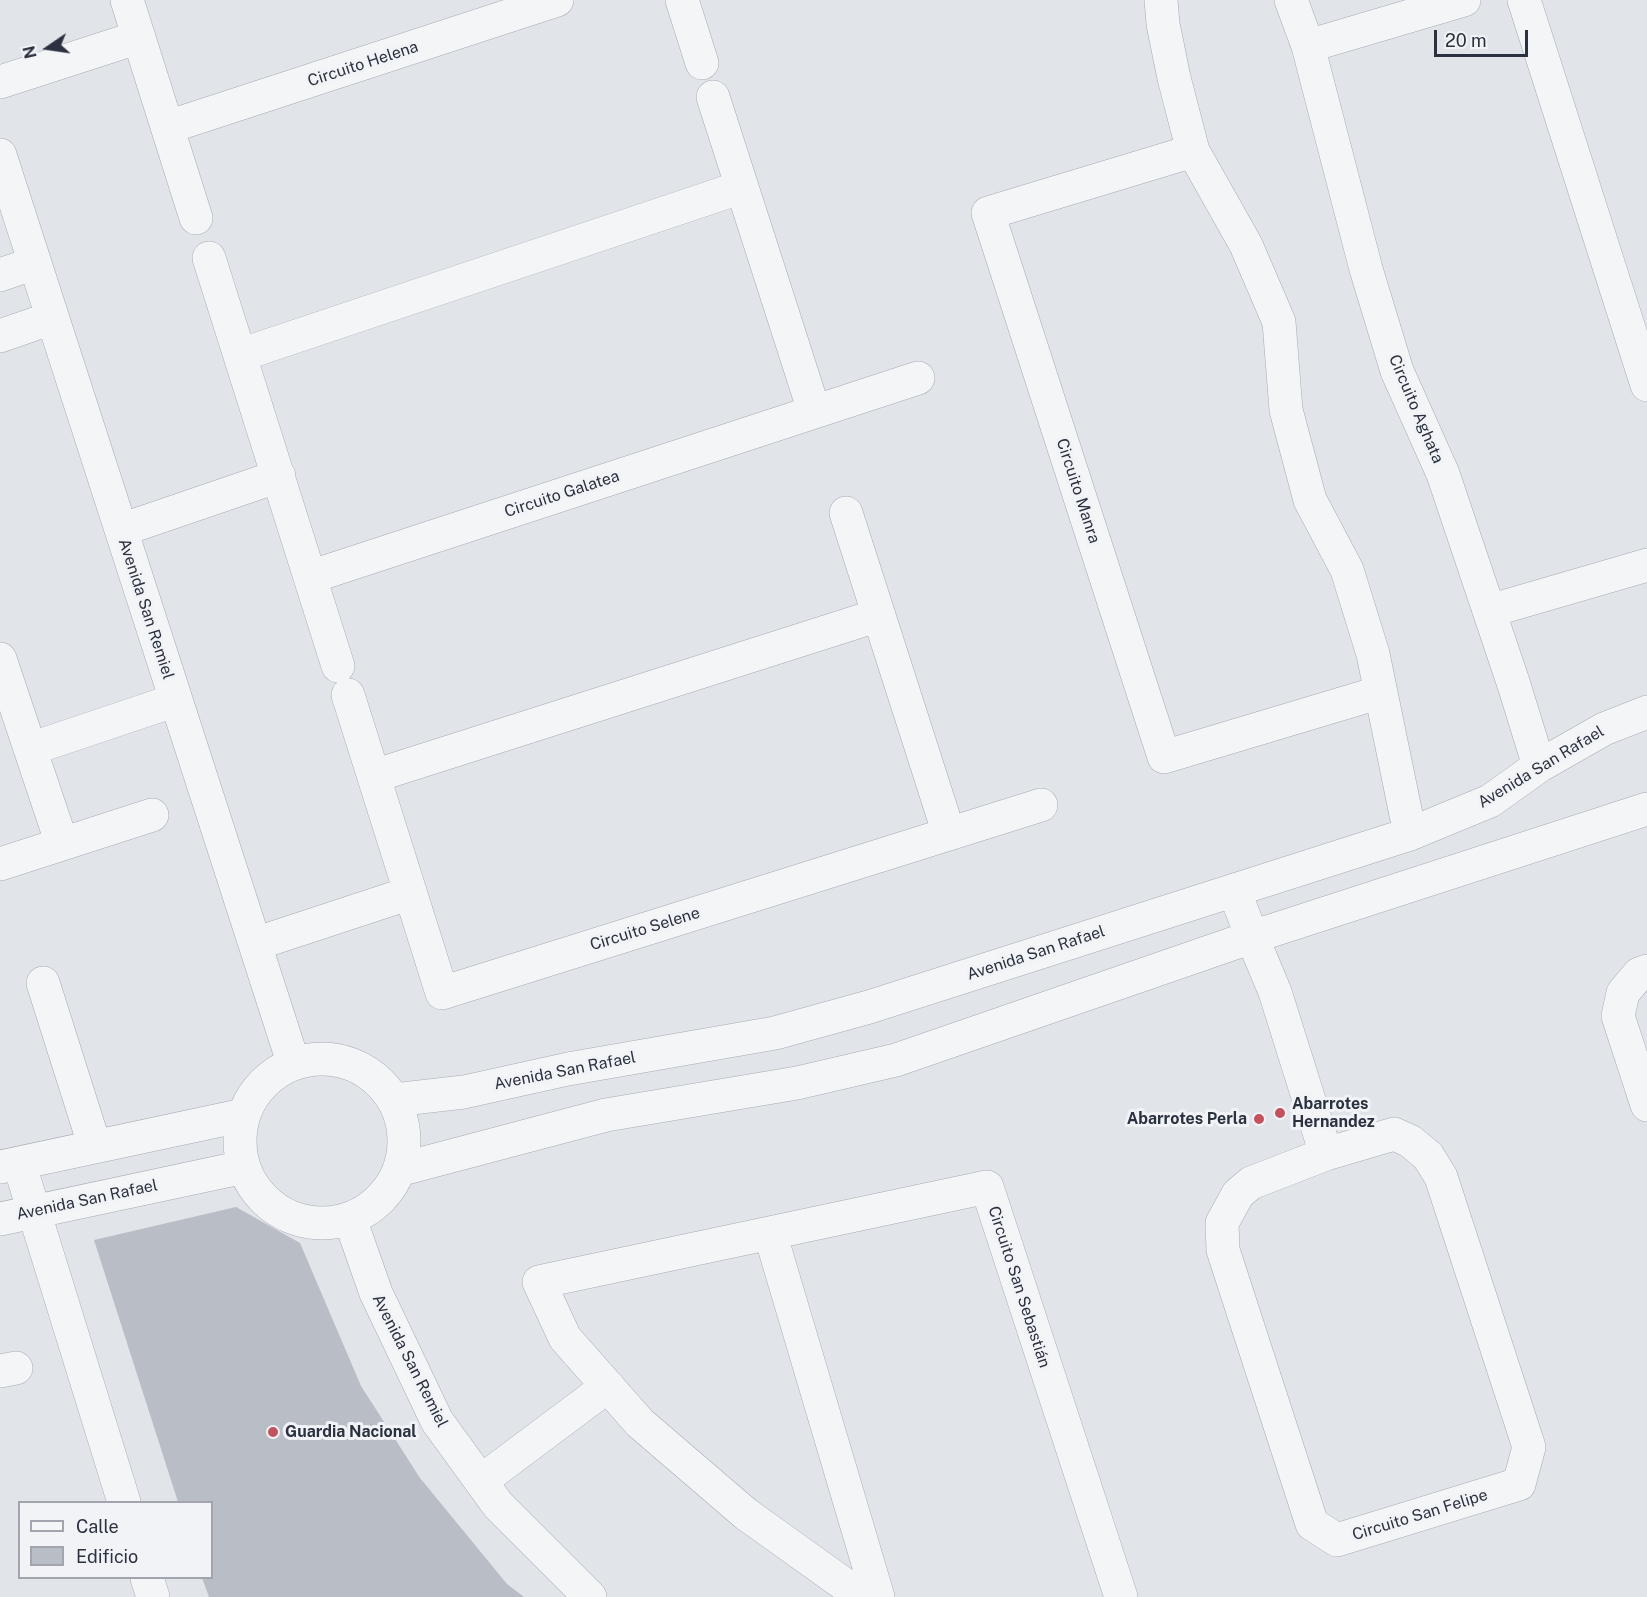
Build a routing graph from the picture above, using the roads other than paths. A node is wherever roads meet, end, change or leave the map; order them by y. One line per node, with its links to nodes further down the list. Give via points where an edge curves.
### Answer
1 (127, 0): 8 (street)
2 (558, 0): 13 (street, Circuito Helena)
3 (682, 0): 10 (street)
4 (1291, 0): 9 (street, Circuito Aghata)
5 (1464, 0): 9 (street)
6 (1524, 0): 25 (street)
7 (1162, 12): 14 (street)
8 (139, 37): 11 (street); 13 (street)
9 (1308, 46): 32 (street, Circuito Aghata, via 1366,270 1397,371 1443,474)
10 (702, 63)
11 (0, 82)
12 (713, 97): 16 (street)
13 (168, 127): 17 (street)
14 (1193, 151): 35 (street, via 1246,244 1279,322 1286,410 1310,500 1347,570); 35 (street, Circuito Manra, via 988,213 1164,757)
15 (0, 155): 19 (street, Avenida San Remiel)
16 (742, 187): 23 (street); 26 (street)
17 (196, 218)
18 (209, 258): 23 (street)
19 (35, 263): 20 (street); 21 (street, Avenida San Remiel)
20 (0, 275)
21 (52, 318): 22 (street); 29 (street, Avenida San Remiel)
22 (0, 336)
23 (240, 355): 27 (street)
24 (918, 378): 26 (street, Circuito Galatea)
25 (1647, 385)
26 (814, 411): 31 (street, Circuito Galatea)
27 (279, 476): 29 (street); 31 (street)
28 (846, 513): 33 (street)
29 (121, 530): 36 (street, Avenida San Remiel)
30 (1647, 565): 32 (street)
31 (310, 577): 40 (street, Circuito Selene)
32 (1489, 611): 39 (street, Circuito Aghata)
33 (879, 615): 40 (street); 44 (street)
34 (0, 659): 38 (street)
35 (1381, 692): 45 (street)
36 (176, 700): 38 (street); 51 (street, Avenida San Remiel)
37 (1647, 712): 39 (street, Avenida San Rafael, via 1604,729)
38 (30, 749): 46 (street)
39 (1539, 766): 45 (street, Avenida San Rafael, via 1490,801)
40 (374, 776): 49 (street, Circuito Selene)
41 (1041, 805): 44 (street, Circuito Selene)
42 (1647, 809): 50 (street)
43 (152, 814): 46 (street)
44 (949, 834): 49 (street, Circuito Selene, via 442,993)
45 (1410, 834): 48 (street, Avenida San Rafael)
46 (62, 844): 47 (street)
47 (0, 864)
48 (1234, 890): 50 (street); 55 (street, Avenida San Rafael, via 775,1033 568,1069 464,1092)
49 (410, 893): 51 (street)
50 (1252, 937): 59 (street, via 1275,992); 62 (street, via 896,1060 797,1083 606,1115)
51 (255, 944): 54 (street, Avenida San Remiel)
52 (1647, 971): 56 (street, via 1639,974 1623,993 1618,1016)
53 (43, 982): 58 (street)
54 (293, 1062): 55 (street, via 324,1058 352,1063 376,1078); 57 (street, via 274,1073 255,1092)
55 (394, 1100): 62 (street, via 403,1127)
56 (1647, 1105)
57 (244, 1115): 58 (street); 61 (street, via 240,1141)
58 (95, 1147): 60 (street)
59 (1326, 1154): 59 (street, Circuito San Felipe, via 1394,1134 1410,1140 1428,1156 1441,1178 1529,1448 1519,1484 1337,1540 1312,1524 1223,1250 1222,1232 1222,1223 1238,1194 1251,1183)
60 (10, 1165): 63 (street)
61 (244, 1167): 63 (street, Avenida San Rafael); 65 (street, via 256,1191 275,1209 299,1220 324,1224)
62 (402, 1169): 65 (street, via 375,1204)
63 (34, 1211): 64 (street, Avenida San Rafael); 69 (street)
64 (0, 1219)
65 (350, 1219): 68 (street, Avenida San Remiel, via 376,1293 437,1421)
66 (770, 1233): 67 (street, Circuito San Sebastián, via 539,1282 565,1338); 74 (street); 75 (street, Circuito San Sebastián, via 987,1187)
67 (608, 1386): 68 (street); 73 (street, Circuito San Sebastián, via 640,1423 747,1514)
68 (481, 1481): 72 (street, Avenida San Remiel, via 498,1505)
69 (123, 1501)
70 (147, 1579): 71 (street)
71 (153, 1597)
72 (590, 1597)
73 (862, 1597)
74 (878, 1597)
75 (1121, 1597)

